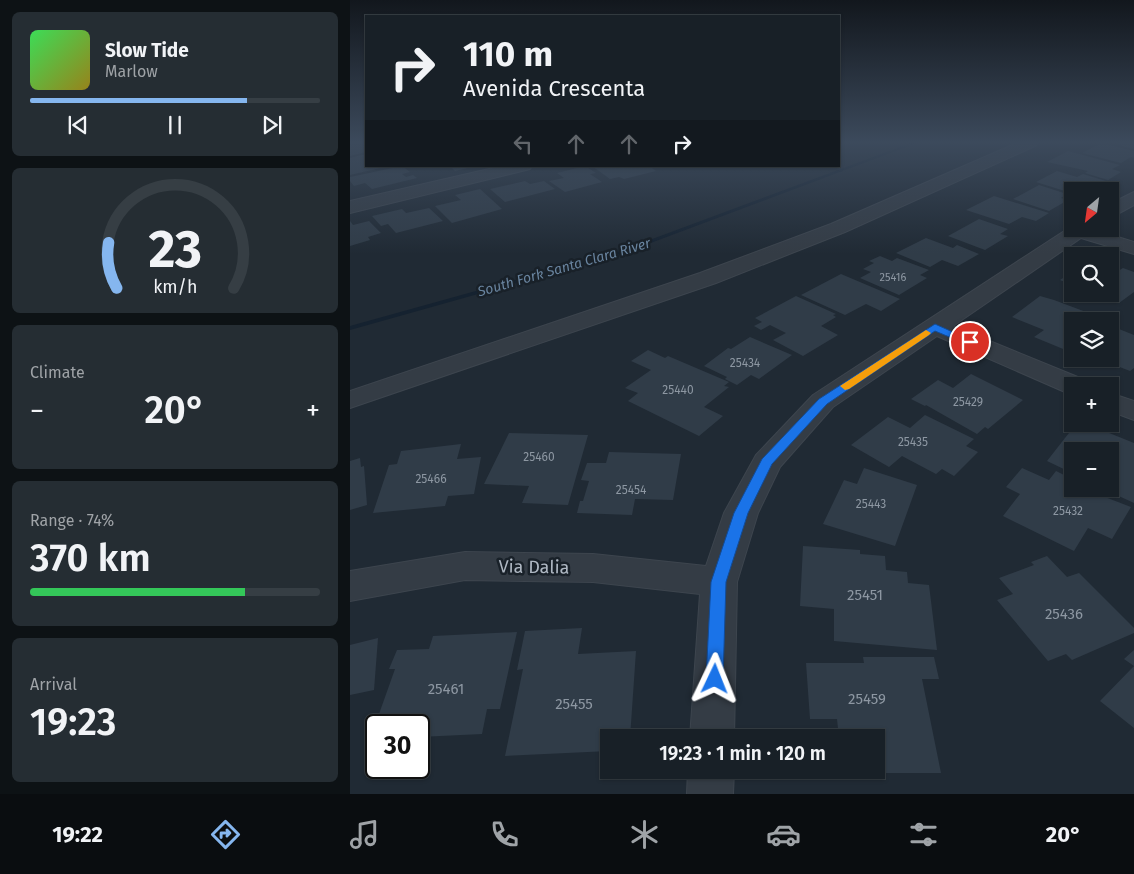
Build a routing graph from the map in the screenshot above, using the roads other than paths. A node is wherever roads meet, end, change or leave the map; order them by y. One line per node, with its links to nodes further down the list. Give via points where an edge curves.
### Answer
1 (464, 180): 5 (street)
2 (946, 180): 11 (street, via 838,228 717,274)
3 (1134, 197): 4 (street)
4 (1119, 206)
5 (350, 207)
6 (1068, 238): 9 (street)
7 (1104, 238): 8 (street)
8 (1134, 248)
9 (935, 327): 10 (street); 14 (street, via 823,401 767,462 741,513)
10 (1064, 381)
11 (350, 400)
12 (1119, 405): 13 (street)
13 (1134, 411)
14 (719, 582): 15 (street, Via Dalia, via 593,568 465,566); 16 (street)
15 (350, 586)
16 (712, 729)
17 (711, 779): 18 (street)
18 (710, 794)

